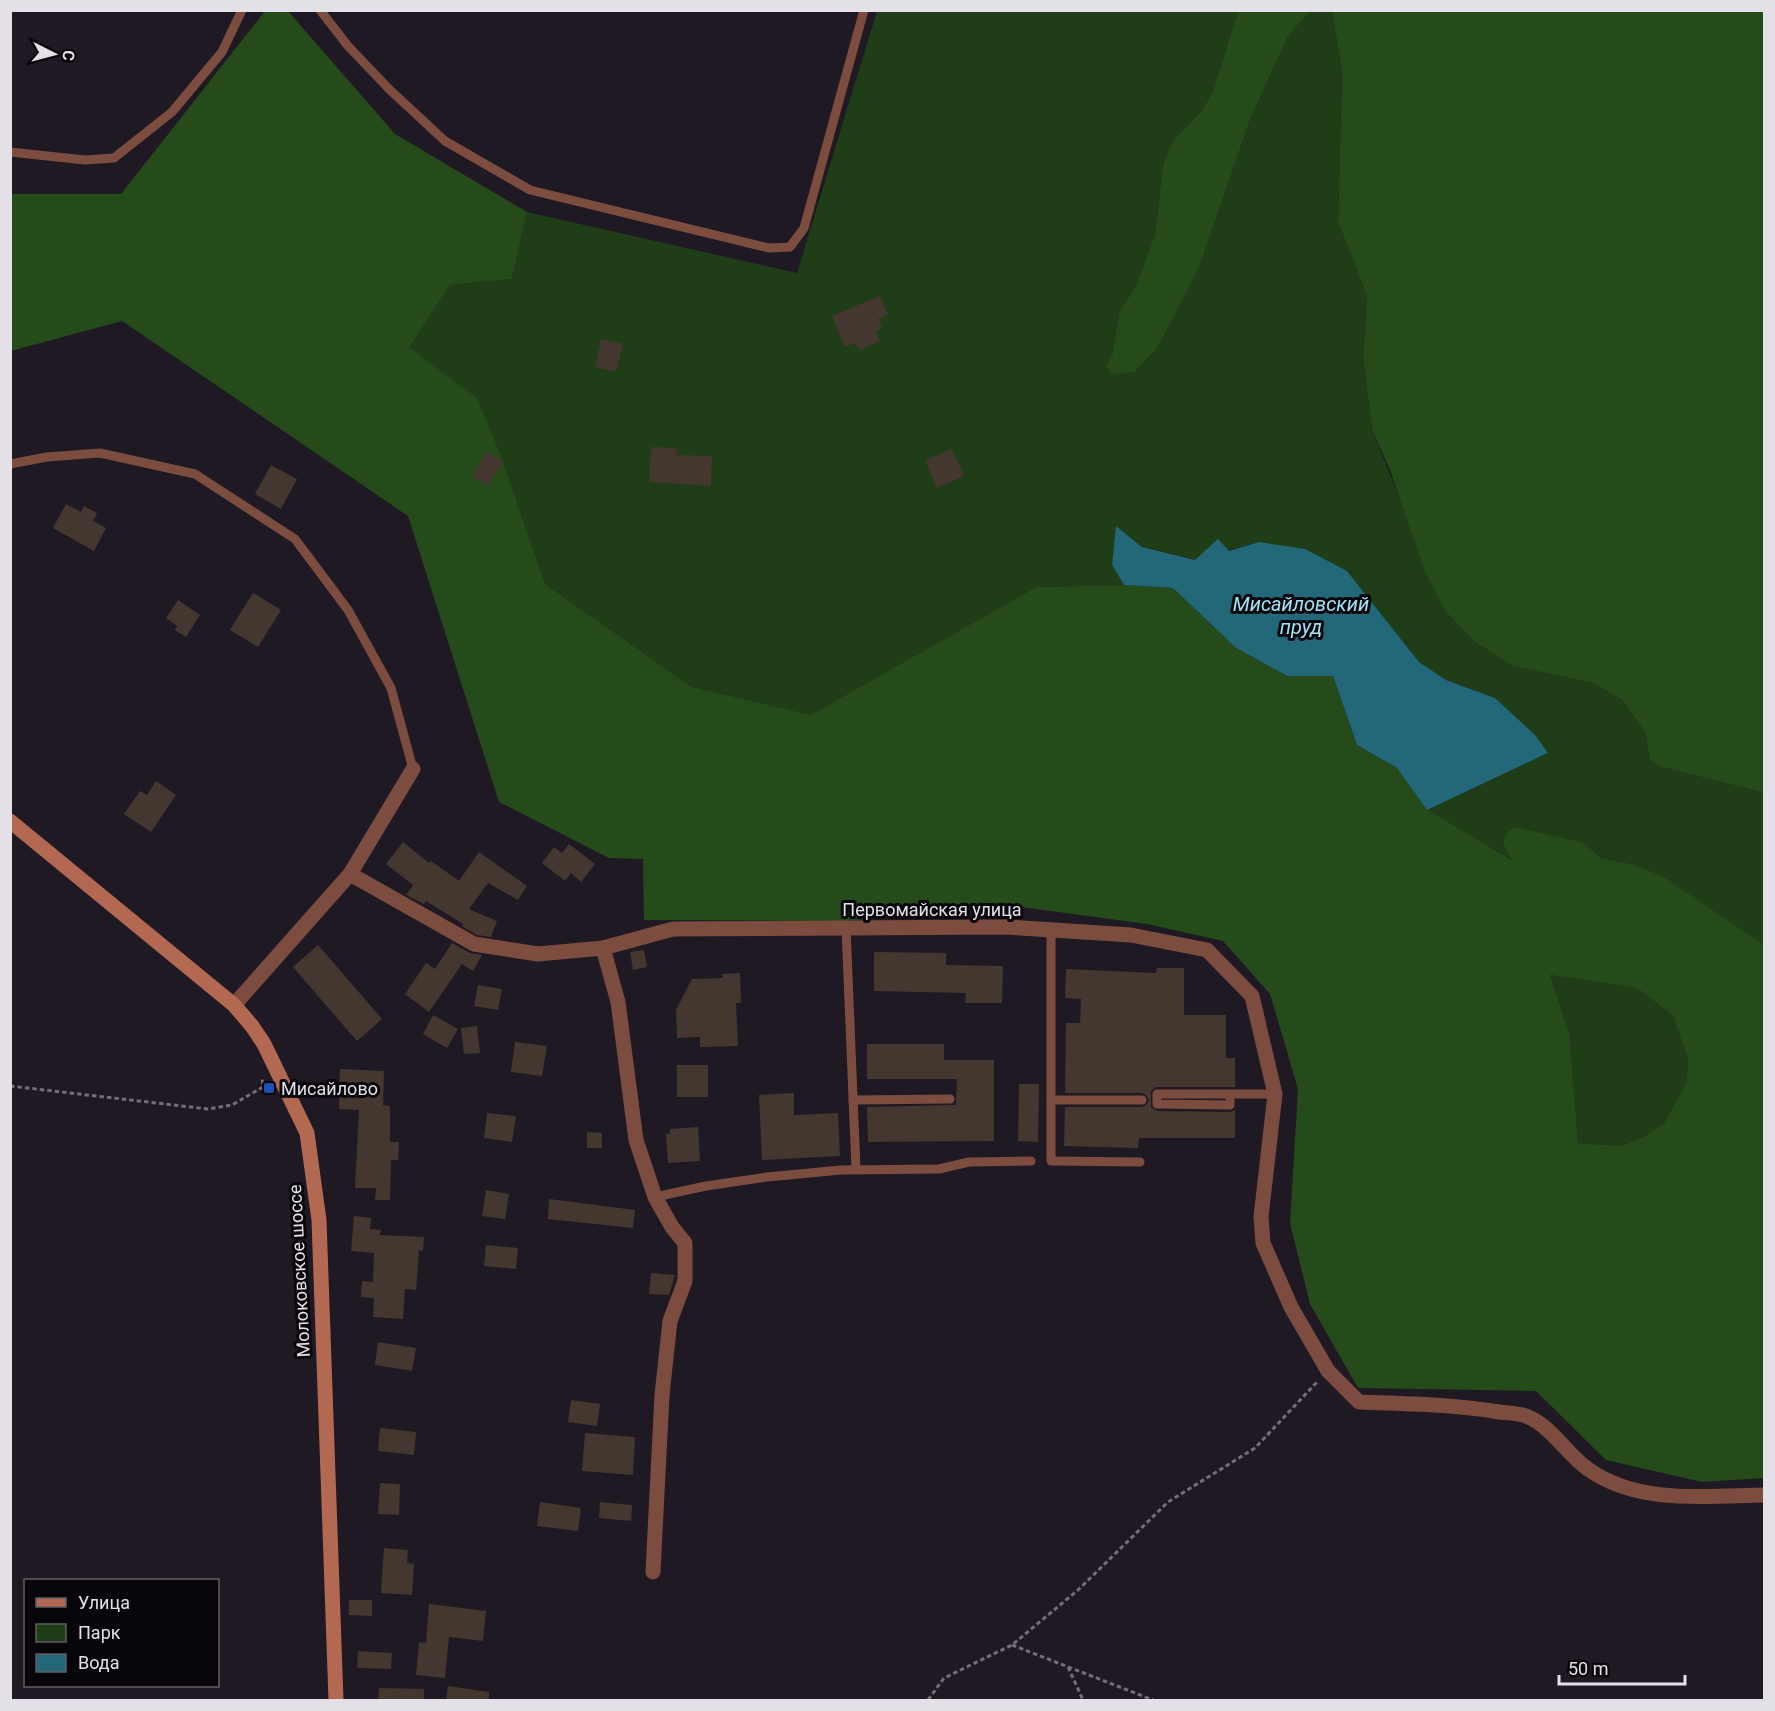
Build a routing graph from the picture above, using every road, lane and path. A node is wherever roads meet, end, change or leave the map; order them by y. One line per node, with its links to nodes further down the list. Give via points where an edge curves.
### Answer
1 (242, 10): 4 (lane, via 222,52 172,112 114,158 85,160)
2 (320, 10): 3 (lane, via 389,89 445,141 530,190 769,248 790,247 804,228)
3 (864, 10)
4 (10, 152)
5 (10, 464): 6 (lane, via 100,453 195,474 295,539 348,610 391,688)
6 (413, 769): 8 (street)
7 (10, 821): 12 (main road, Молоковское шоссе)
8 (351, 874): 11 (street, Первомайская улица, via 474,944 538,954); 12 (street)
9 (846, 928): 10 (street, Первомайская улица); 11 (street, Первомайская улица, via 674,929); 18 (lane)
10 (1051, 930): 16 (street, Первомайская улица, via 1131,935 1207,950 1252,996); 19 (lane)
11 (603, 948): 24 (street, via 618,1002 636,1140)
12 (234, 1005): 30 (main road, Молоковское шоссе, via 264,1044 307,1133 319,1221)
13 (261, 1073): 14 (path, via 263,1087 232,1105 208,1109)
14 (10, 1086)
15 (1230, 1094): 15 (lane, via 1157,1094 1157,1104 1230,1105); 16 (lane)
16 (1275, 1094): 25 (street, Первомайская улица, via 1261,1217 1263,1243 1291,1307)
17 (950, 1099): 18 (lane)
18 (853, 1100): 23 (lane)
19 (1051, 1100): 20 (lane); 22 (lane, via 1051,1161)
20 (1142, 1100)
21 (1031, 1161): 23 (lane, via 969,1162 939,1169)
22 (1140, 1162)
23 (856, 1170): 24 (lane, via 767,1177)
24 (655, 1197): 27 (street, via 685,1243 685,1281 670,1321)
25 (1328, 1371): 26 (street, Первомайская улица, via 1359,1402 1478,1408 1527,1416 1548,1430 1587,1469 1617,1485 1657,1495); 28 (path, via 1255,1448 1168,1502 1078,1590)
26 (1764, 1495)
27 (653, 1572)
28 (1012, 1645): 29 (path); 31 (path, via 944,1678)
29 (1068, 1667): 32 (path); 33 (path)
30 (336, 1701)
31 (928, 1701)
32 (1083, 1701)
33 (1153, 1701)

